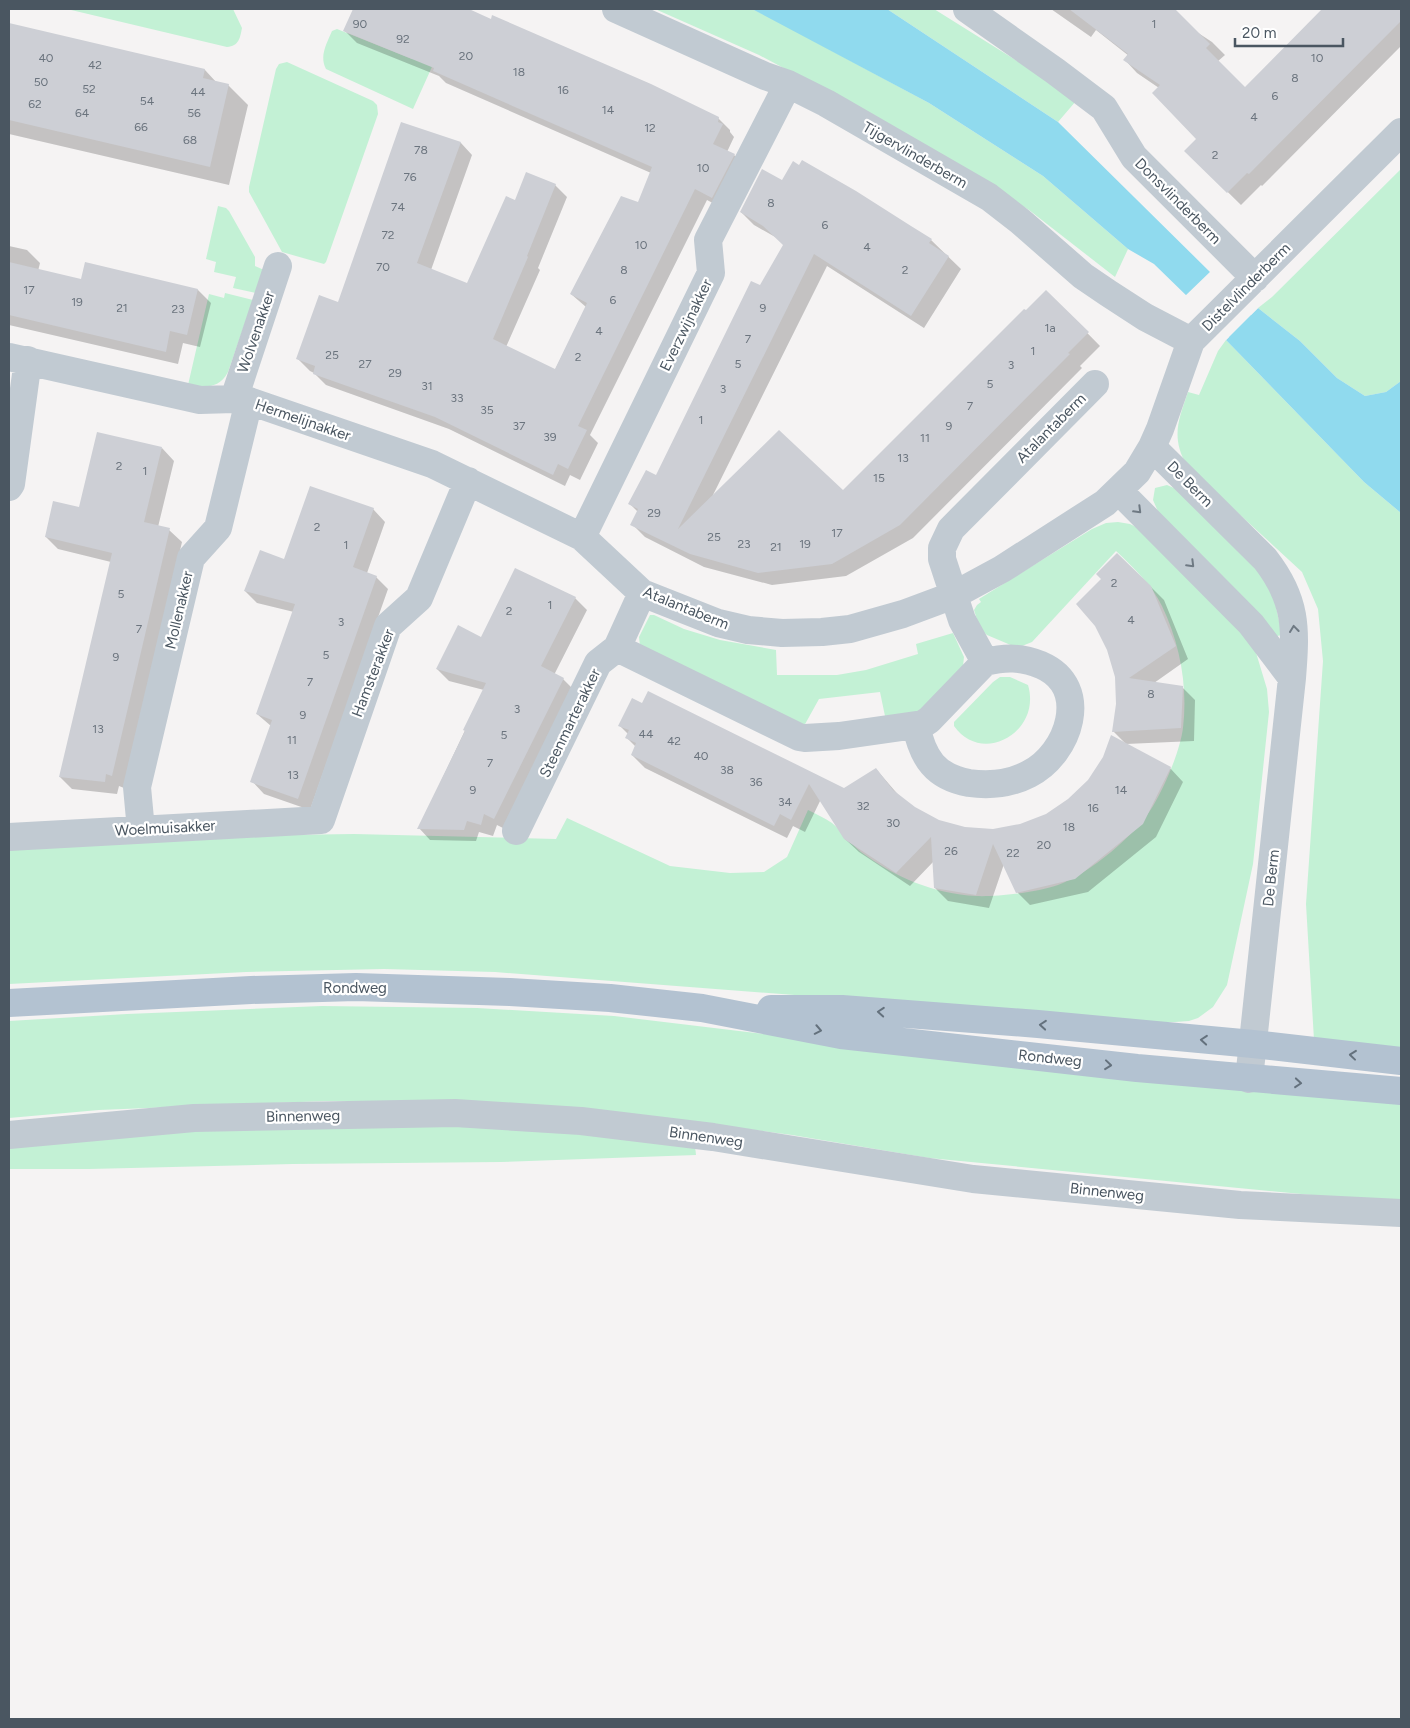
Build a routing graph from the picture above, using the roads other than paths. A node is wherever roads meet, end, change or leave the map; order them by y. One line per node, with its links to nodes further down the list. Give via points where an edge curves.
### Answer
1 (616, 9): 3 (street, Tijgervlinderberm)
2 (966, 9): 6 (street, Donsvlinderberm, via 1104,108 1134,157)
3 (788, 84): 7 (street, Tijgervlinderberm, via 989,197 1091,282 1145,317); 15 (street, Everzwijnakker, via 708,240 711,272)
4 (1401, 132): 6 (street, Distelvlinderberm)
5 (278, 266): 10 (street, Wolvenakker)
6 (1248, 285): 7 (street, Distelvlinderberm)
7 (1200, 332): 11 (street, Distelvlinderberm)
8 (18, 358): 10 (street, Hermelijnakker, via 200,400); 14 (street)
9 (1095, 384): 17 (street, Atalantaberm, via 951,529 942,548 942,558)
10 (241, 400): 13 (street, Hermelijnakker, via 432,464); 23 (street, Mollenakker, via 218,528 191,558 137,786)
11 (1152, 447): 12 (street, Distelvlinderberm); 20 (street, De Berm, one-way to 11, via 1293,620 1288,594 1278,575)
12 (1128, 481): 17 (street, Atalantaberm, via 1105,503 1070,527); 20 (street, one-way to 20, via 1251,624)
13 (468, 482): 15 (street, Hermelijnakker); 22 (street, Hamsterakker, via 419,598 388,626)
14 (9, 487)
15 (582, 537): 16 (street, Atalantaberm)
16 (642, 593): 17 (street, Atalantaberm, via 718,624 782,634 850,629); 18 (street, Steenmarterakker)
17 (954, 595): 19 (street, Atalantaberm, via 962,620)
18 (617, 648): 21 (street, via 799,737 839,736); 24 (street, Steenmarterakker, via 598,663)
19 (985, 662): 21 (street, via 929,720); 21 (street, via 1002,658 1025,660 1048,668 1063,682 1069,692 1071,707 1062,742 1053,754 1031,773 1006,783 991,785 961,781 934,767 925,755)
20 (1292, 678): 28 (street, De Berm)
21 (916, 726)
22 (321, 820): 23 (street, Woelmuisakker)
23 (142, 830): 25 (street, Woelmuisakker)
24 (516, 831)
25 (9, 837)
26 (9, 1003): 27 (main road, Rondweg, via 356,987 610,998)
27 (702, 1008): 28 (main road, Rondweg, one-way to 27, via 842,1009); 30 (main road, Rondweg, one-way to 30, via 841,1035)
28 (1253, 1044): 29 (main road, Rondweg, one-way to 28); 30 (street, De Berm)
29 (1401, 1061)
30 (1249, 1079): 31 (main road, Rondweg, one-way to 31)
31 (1401, 1091)
32 (9, 1135): 33 (street, Binnenweg, via 194,1118 455,1113 581,1121 713,1137 973,1179 1240,1205)
33 (1401, 1213)

